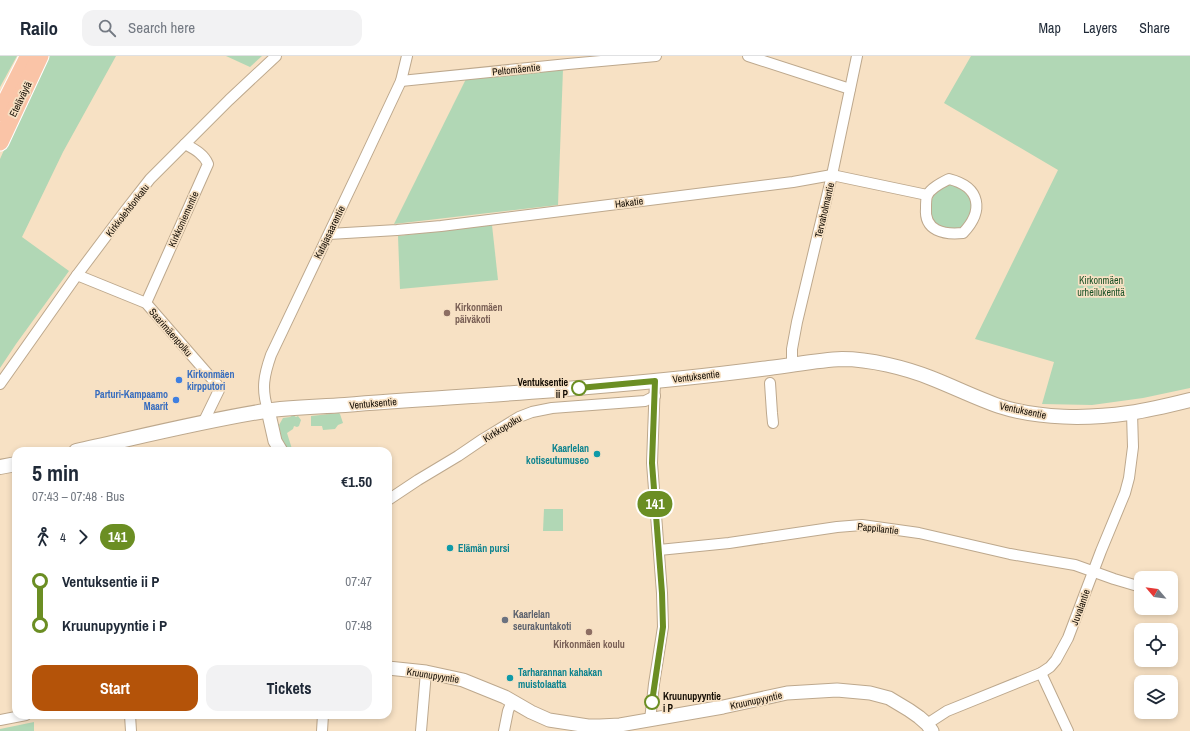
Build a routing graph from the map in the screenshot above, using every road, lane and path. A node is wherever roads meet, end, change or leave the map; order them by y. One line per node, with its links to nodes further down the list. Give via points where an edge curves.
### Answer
1 (29, 56): 11 (highway, Eteläväylä)
2 (40, 56): 12 (highway, Eteläväylä)
3 (276, 56): 13 (street, Kirkkolehdonkatu)
4 (407, 56): 9 (street, Katajasaarentie)
5 (656, 56): 8 (street, Peltomäentie)
6 (748, 56): 10 (street)
7 (857, 56): 10 (street, Tervaholmantie)
8 (568, 60): 9 (street, Peltomäentie)
9 (400, 81): 16 (street, Katajasaarentie)
10 (850, 89): 14 (street, Tervaholmantie)
11 (0, 113)
12 (0, 142)
13 (185, 144): 17 (street, Kirkkolehdonkatu, via 150,179); 18 (street, Kirkkoniementie, via 197,151 208,164)
14 (832, 175): 15 (street, Hakatie); 16 (street, Hakatie, via 441,226); 19 (street, Tervaholmantie, via 797,322)
15 (927, 195): 15 (street, via 949,179 966,186 976,197 977,203 970,226 963,233 955,234 935,229 927,222)
16 (329, 234): 25 (street, Katajasaarentie, via 271,354 263,382)
17 (77, 275): 18 (street, Saarimäenpolku); 22 (street, Kirkkolehdonkatu)
18 (146, 303): 27 (street, Saarimäenpolku, via 220,388)
19 (792, 364): 20 (main road, Ventuksentie); 26 (main road, Ventuksentie, via 854,360 889,366 922,374 1002,407 1040,414 1068,417)
20 (655, 381): 23 (street); 25 (main road, Ventuksentie, via 533,393)
21 (770, 383): 28 (street)
22 (0, 384)
23 (655, 396): 33 (street, Kirkkopolku, via 645,401 552,408 519,417); 34 (street, via 652,463)
24 (1190, 400): 26 (main road, Ventuksentie)
25 (268, 410): 27 (main road, Ventuksentie); 30 (street)
26 (1132, 413): 35 (street, Juvalantie, via 1133,447 1129,478)
27 (203, 423): 29 (main road, Ventuksentie)
28 (773, 423)
29 (94, 447)
30 (279, 447)
31 (12, 465): 32 (main road)
32 (0, 467)
33 (392, 497)
34 (659, 550): 35 (street, Pappilantie, via 862,525 919,533); 45 (street, via 663,627)
35 (1094, 571): 36 (street, Pappilantie); 39 (street, Juvalantie, via 1062,650 1050,667)
36 (1134, 585)
37 (392, 668): 38 (street, Kruunupyyntie)
38 (426, 672): 40 (street, Kruunupyyntie, via 463,680); 50 (street)
39 (1040, 673): 46 (street, Juvalantie, via 947,711); 52 (street)
40 (512, 701): 47 (street, Kruunupyyntie, via 549,720); 51 (street)
41 (12, 718): 44 (street)
42 (130, 719): 48 (street)
43 (323, 719): 49 (street)
44 (0, 720)
45 (650, 720): 46 (street, Kruunupyyntie, via 787,693 838,690 889,698 909,710); 47 (street, Kruunupyyntie)
46 (929, 727)
47 (587, 728)
48 (131, 731)
49 (322, 731)
50 (421, 731)
51 (504, 731)
52 (1068, 731)

